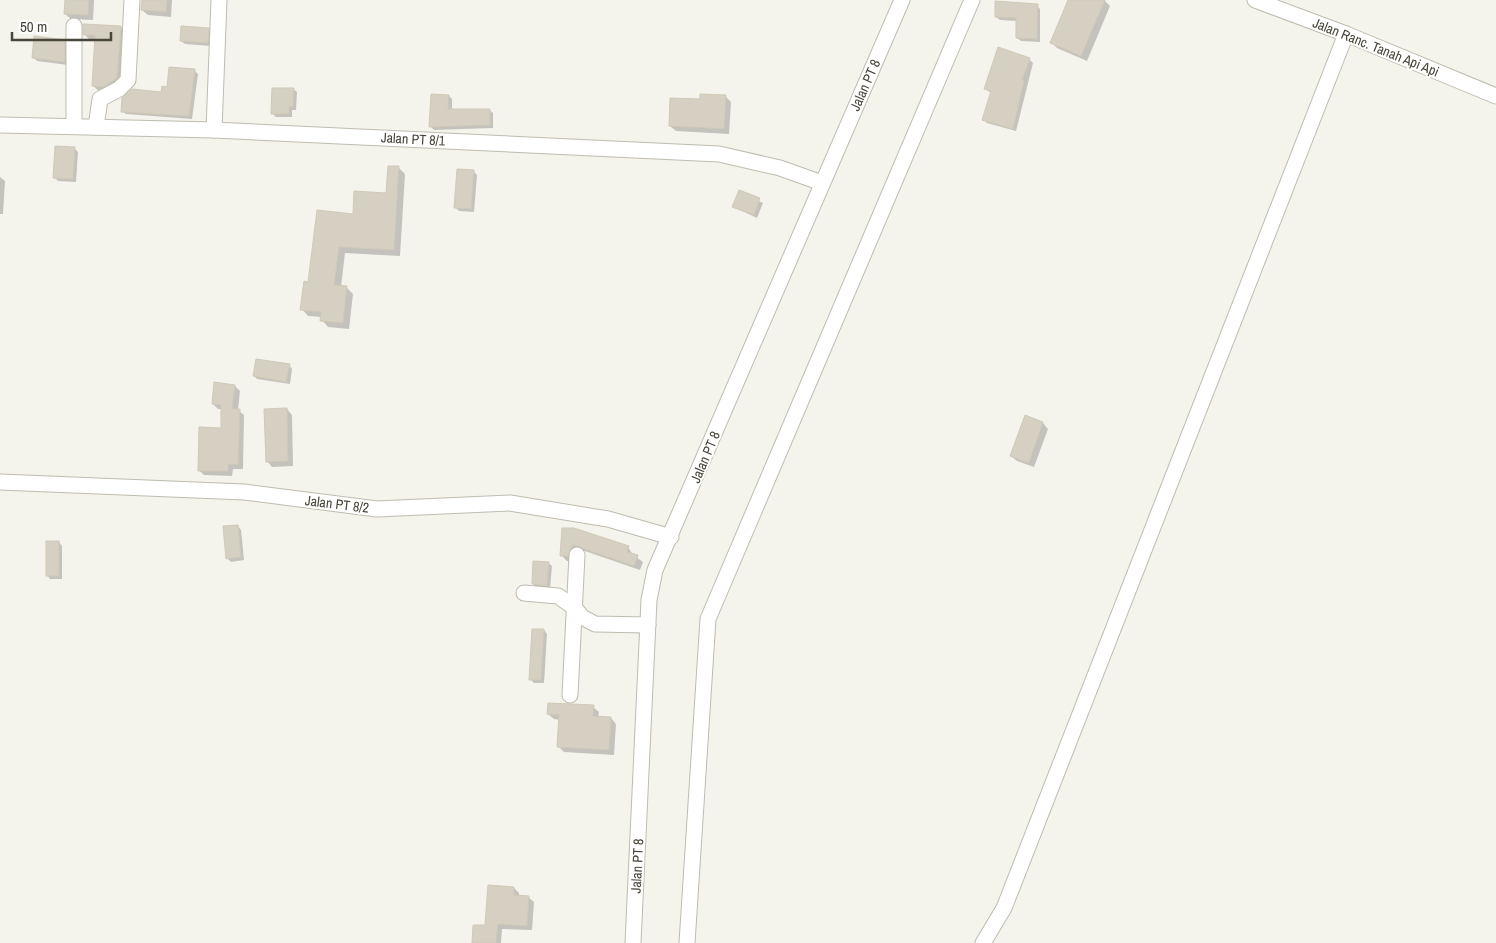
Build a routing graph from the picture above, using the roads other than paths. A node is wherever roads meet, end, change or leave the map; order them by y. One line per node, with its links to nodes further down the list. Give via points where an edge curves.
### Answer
1 (132, 0): 11 (street, via 128,80 100,99)
2 (219, 0): 12 (street)
3 (902, 0): 13 (street, Jalan PT 8)
4 (972, 0): 22 (street, via 708,619)
5 (1255, 0): 7 (street, Jalan Ranc. Tanah Api Api)
6 (74, 26): 10 (street)
7 (1346, 34): 8 (street, Jalan Ranc. Tanah Api Api); 23 (street, via 1004,908)
8 (1496, 96)
9 (0, 125): 10 (street, Jalan PT 8/1)
10 (74, 126): 11 (street, Jalan PT 8/1)
11 (96, 127): 12 (street, Jalan PT 8/1)
12 (214, 130): 13 (street, Jalan PT 8/1, via 718,154 780,168)
13 (822, 183): 15 (street, Jalan PT 8)
14 (0, 482): 15 (street, Jalan PT 8/2, via 244,492 377,509 510,503 608,518)
15 (671, 537): 19 (street, Jalan PT 8, via 655,570)
16 (577, 556): 18 (street)
17 (524, 594): 18 (street, via 558,596)
18 (575, 608): 19 (street, via 582,617 595,624); 20 (street)
19 (648, 625): 21 (street, Jalan PT 8)
20 (570, 695)
21 (633, 943)
22 (687, 943)
23 (983, 943)

